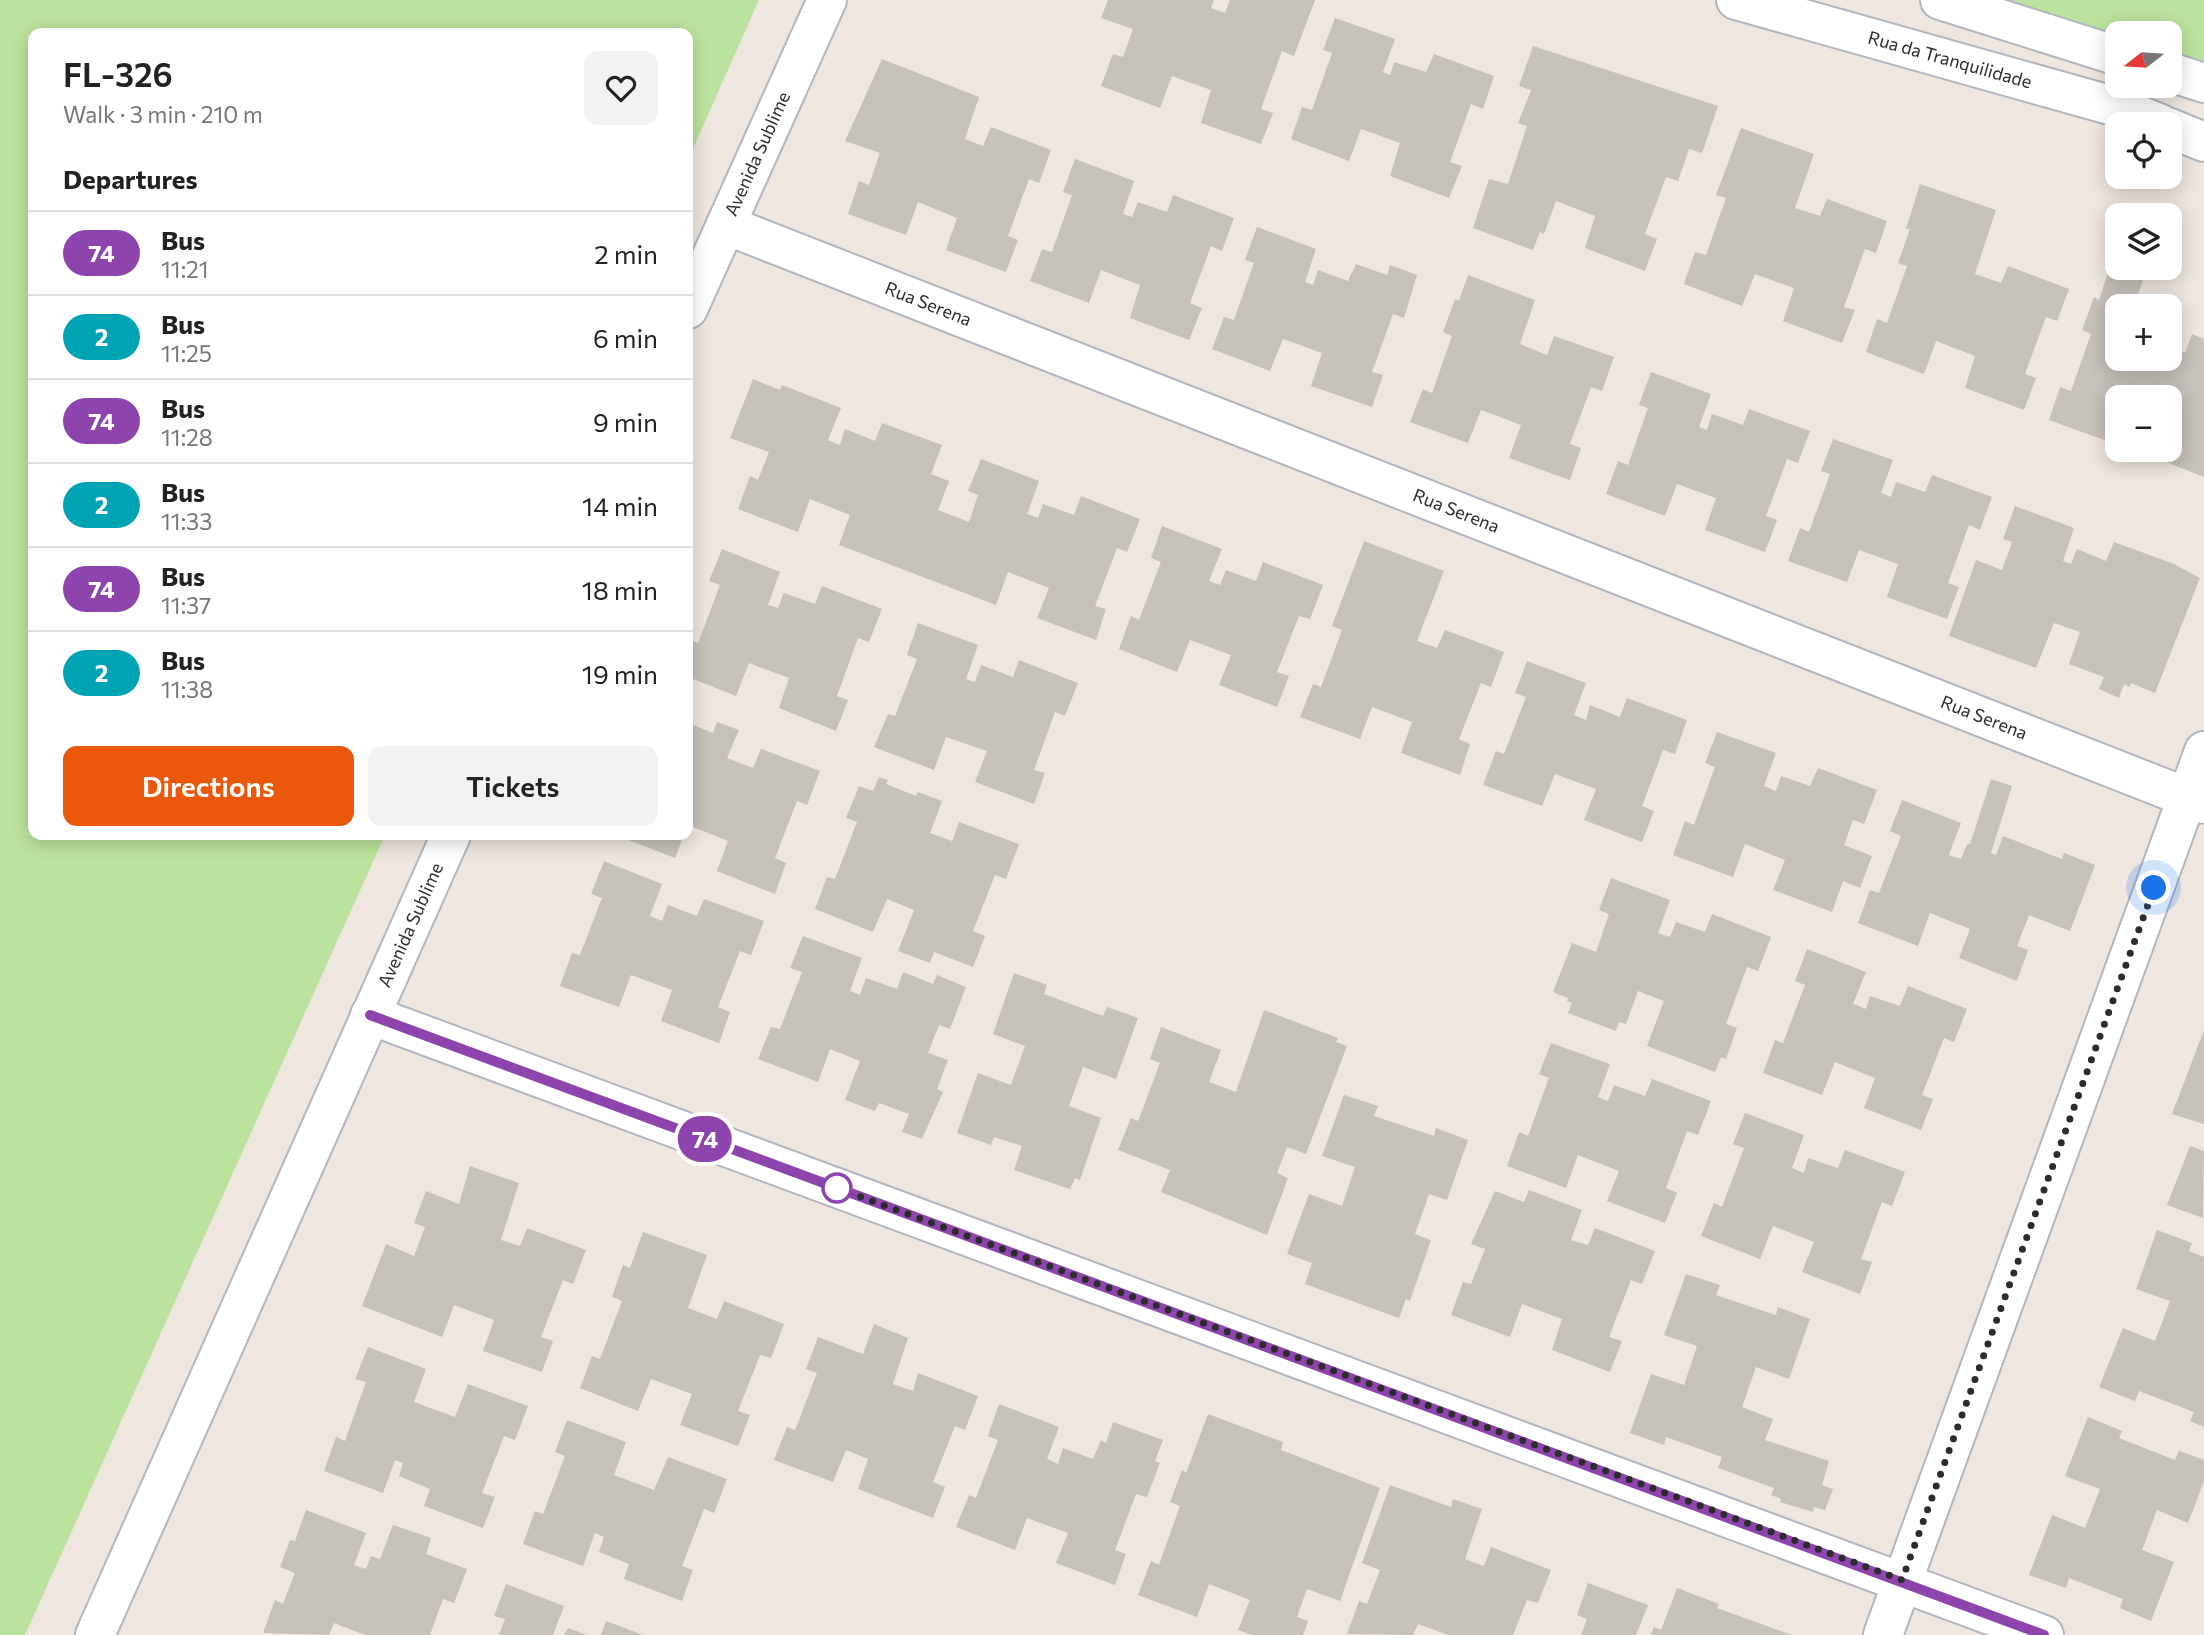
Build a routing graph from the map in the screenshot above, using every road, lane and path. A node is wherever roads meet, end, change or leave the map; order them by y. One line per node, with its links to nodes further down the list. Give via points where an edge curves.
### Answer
1 (827, 0): 10 (street, Avenida Sublime)
2 (1736, 0): 7 (street, Rua da Tranquilidade)
3 (1940, 0): 4 (street)
4 (2105, 52)
5 (2182, 76): 6 (street)
6 (2204, 83)
7 (2131, 112)
8 (2182, 133): 9 (street)
9 (2204, 142)
10 (726, 225): 11 (street, Avenida Sublime); 13 (street, Rua Serena)
11 (693, 298)
12 (2204, 751): 13 (street)
13 (2196, 801): 16 (street)
14 (449, 840): 15 (street, Avenida Sublime)
15 (370, 1015): 16 (street); 17 (street, Avenida Sublime)
16 (1902, 1580): 18 (street); 19 (street)
17 (95, 1635)
18 (1883, 1635)
19 (2044, 1635)

